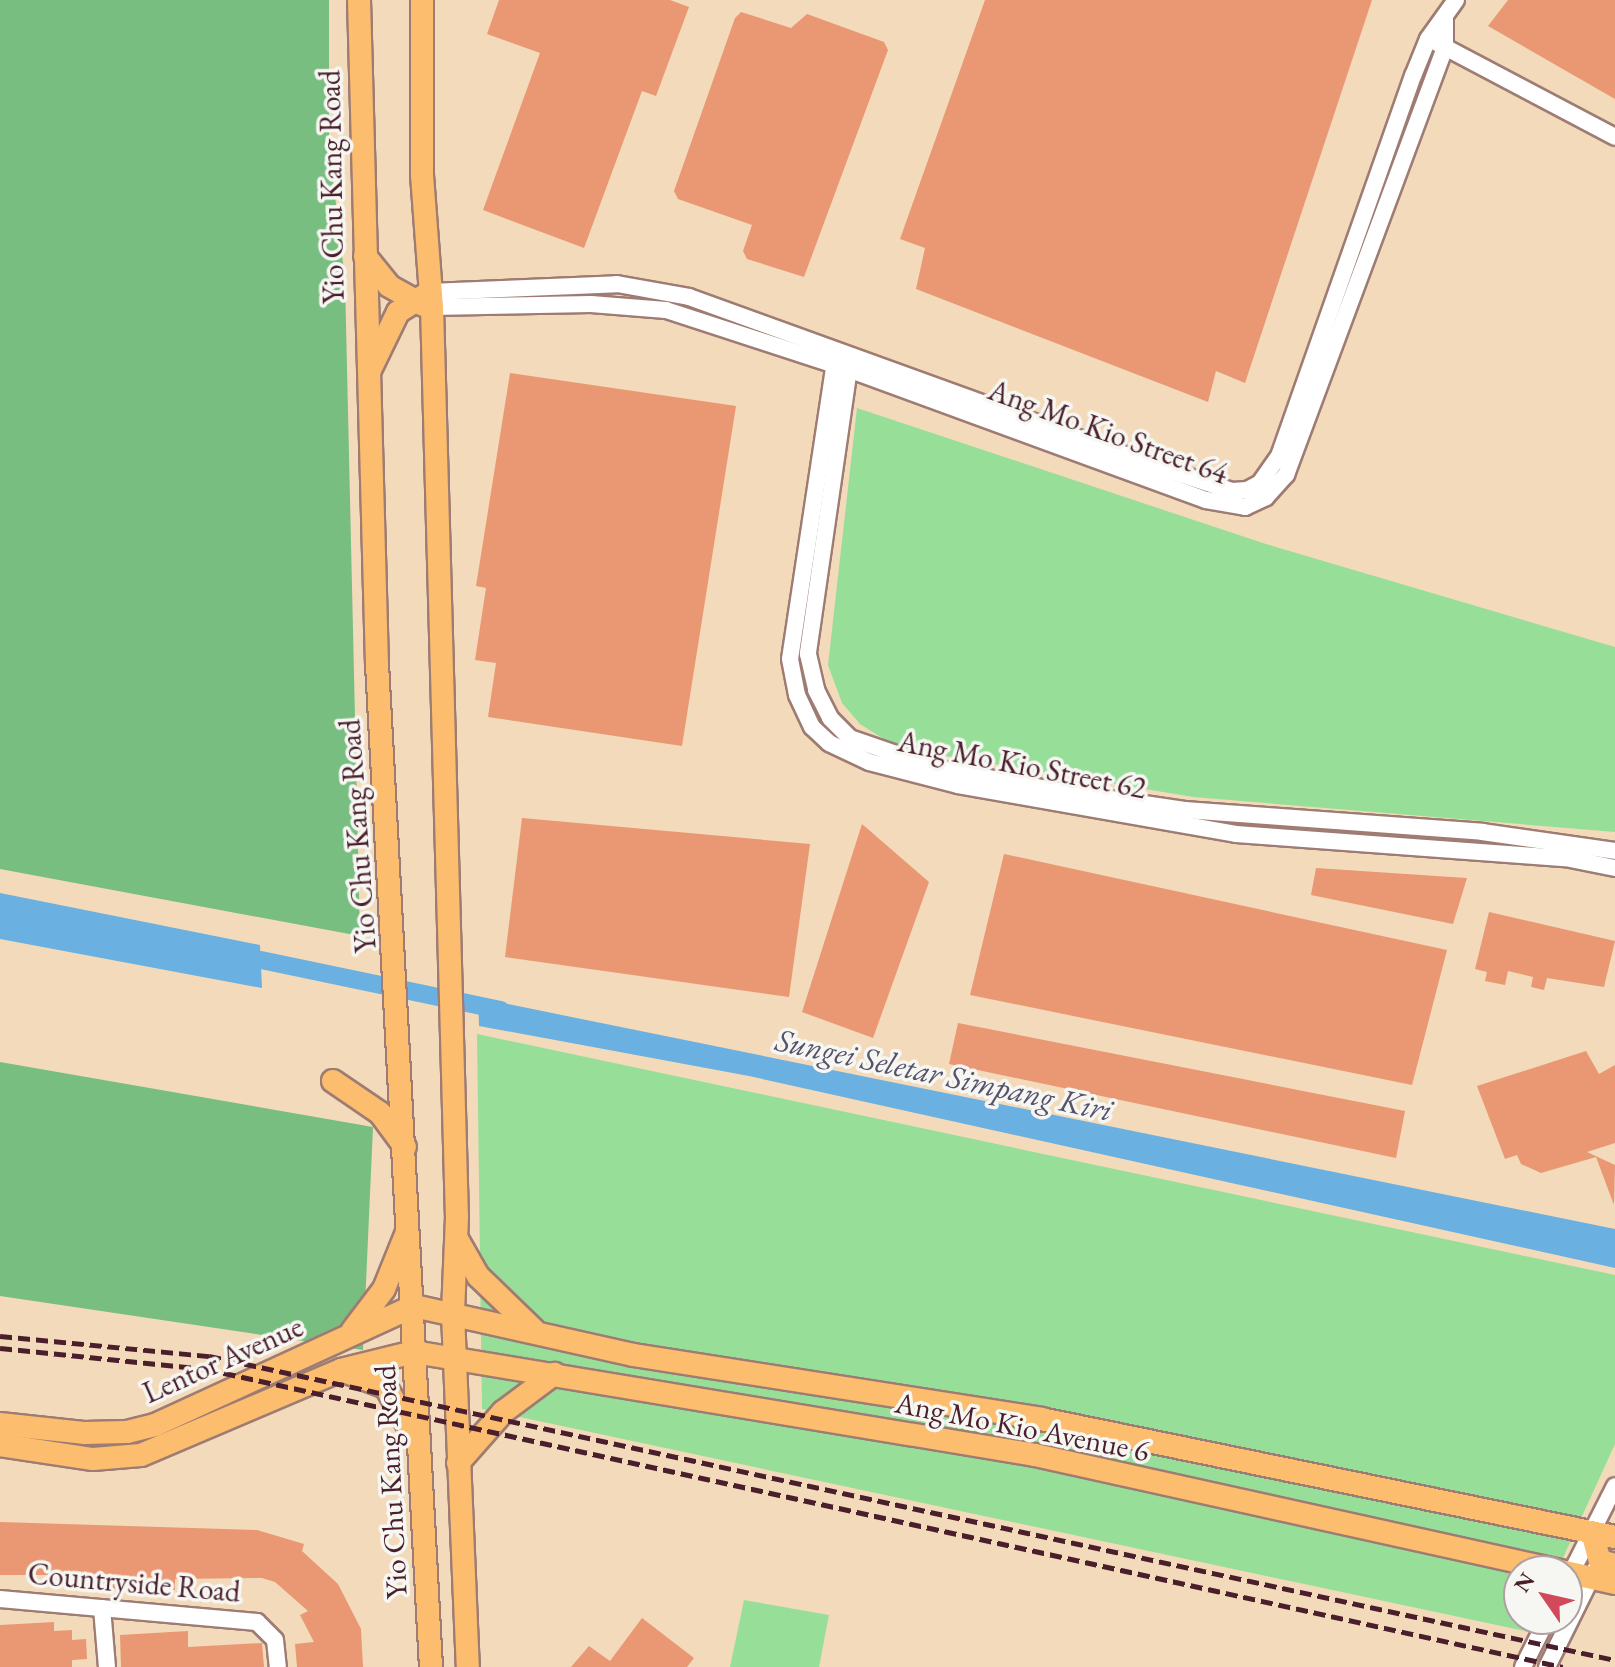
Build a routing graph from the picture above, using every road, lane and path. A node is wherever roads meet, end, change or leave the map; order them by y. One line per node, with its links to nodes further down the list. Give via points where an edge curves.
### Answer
1 (359, 0): 8 (main road, Yio Chu Kang Road)
2 (422, 0): 9 (main road)
3 (1456, 0): 4 (street, Ang Mo Kio Street 64)
4 (1445, 19): 5 (street, Ang Mo Kio Street 64); 6 (street, Ang Mo Kio Street 64)
5 (1428, 39): 6 (street); 10 (street, Ang Mo Kio Street 64, via 1279,456 1260,483 1232,491 1217,487)
6 (1445, 47): 7 (street); 10 (street, Ang Mo Kio Street 64, via 1286,475 1266,497 1245,507 1227,506)
7 (1615, 137)
8 (365, 256): 9 (main road, via 389,286); 11 (main road, Yio Chu Kang Road)
9 (424, 300): 10 (street, Ang Mo Kio Street 64, via 666,310); 11 (main road, via 392,321); 17 (main road)
10 (843, 360): 12 (street, Ang Mo Kio Street 62, via 808,654 823,704 850,738 936,768 1074,794 1185,810 1482,832); 13 (street, Ang Mo Kio Street 62, via 790,659 797,695 812,727 829,743 869,762 958,785 1236,834 1565,858)
11 (366, 379): 15 (main road, Yio Chu Kang Road)
12 (1615, 851)
13 (1615, 868)
14 (333, 1081): 15 (main road, via 380,1113)
15 (405, 1148): 16 (main road, Yio Chu Kang Road)
16 (411, 1222): 18 (main road, Yio Chu Kang Road); 21 (main road, via 384,1289)
17 (457, 1239): 19 (main road); 20 (main road, via 478,1276)
18 (414, 1306): 19 (main road, Ang Mo Kio Avenue 6); 21 (main road, Lentor Avenue); 22 (main road, Yio Chu Kang Road)
19 (453, 1314): 20 (main road, Ang Mo Kio Avenue 6); 23 (main road)
20 (537, 1333): 31 (main road, Ang Mo Kio Avenue 6, via 634,1355 1041,1419)
21 (349, 1334): 26 (main road, Lentor Avenue, via 245,1388 155,1425 84,1433)
22 (414, 1352): 23 (main road, Ang Mo Kio Avenue 6); 24 (main road, Lentor Avenue); 28 (main road, Yio Chu Kang Road)
23 (456, 1358): 25 (main road, Ang Mo Kio Avenue 6); 29 (main road)
24 (341, 1370): 27 (main road, Lentor Avenue, via 141,1455 93,1459); 28 (main road, via 386,1387)
25 (554, 1374): 29 (main road, via 503,1412); 32 (main road, Ang Mo Kio Avenue 6, via 1035,1455)
26 (0, 1424)
27 (0, 1445)
28 (419, 1447): 39 (main road, Yio Chu Kang Road)
29 (458, 1463): 40 (main road)
30 (1615, 1486): 31 (street)
31 (1610, 1535): 32 (main road)
32 (1589, 1571): 33 (main road, Ang Mo Kio Avenue 6); 42 (street)
33 (1615, 1583)
34 (0, 1599): 35 (street, Countryside Road)
35 (102, 1608): 37 (street); 38 (street, Countryside Road, via 257,1622 275,1640)
36 (1539, 1635): 41 (street)
37 (107, 1667)
38 (278, 1667)
39 (431, 1667)
40 (468, 1667)
41 (1523, 1667)
42 (1547, 1667)

